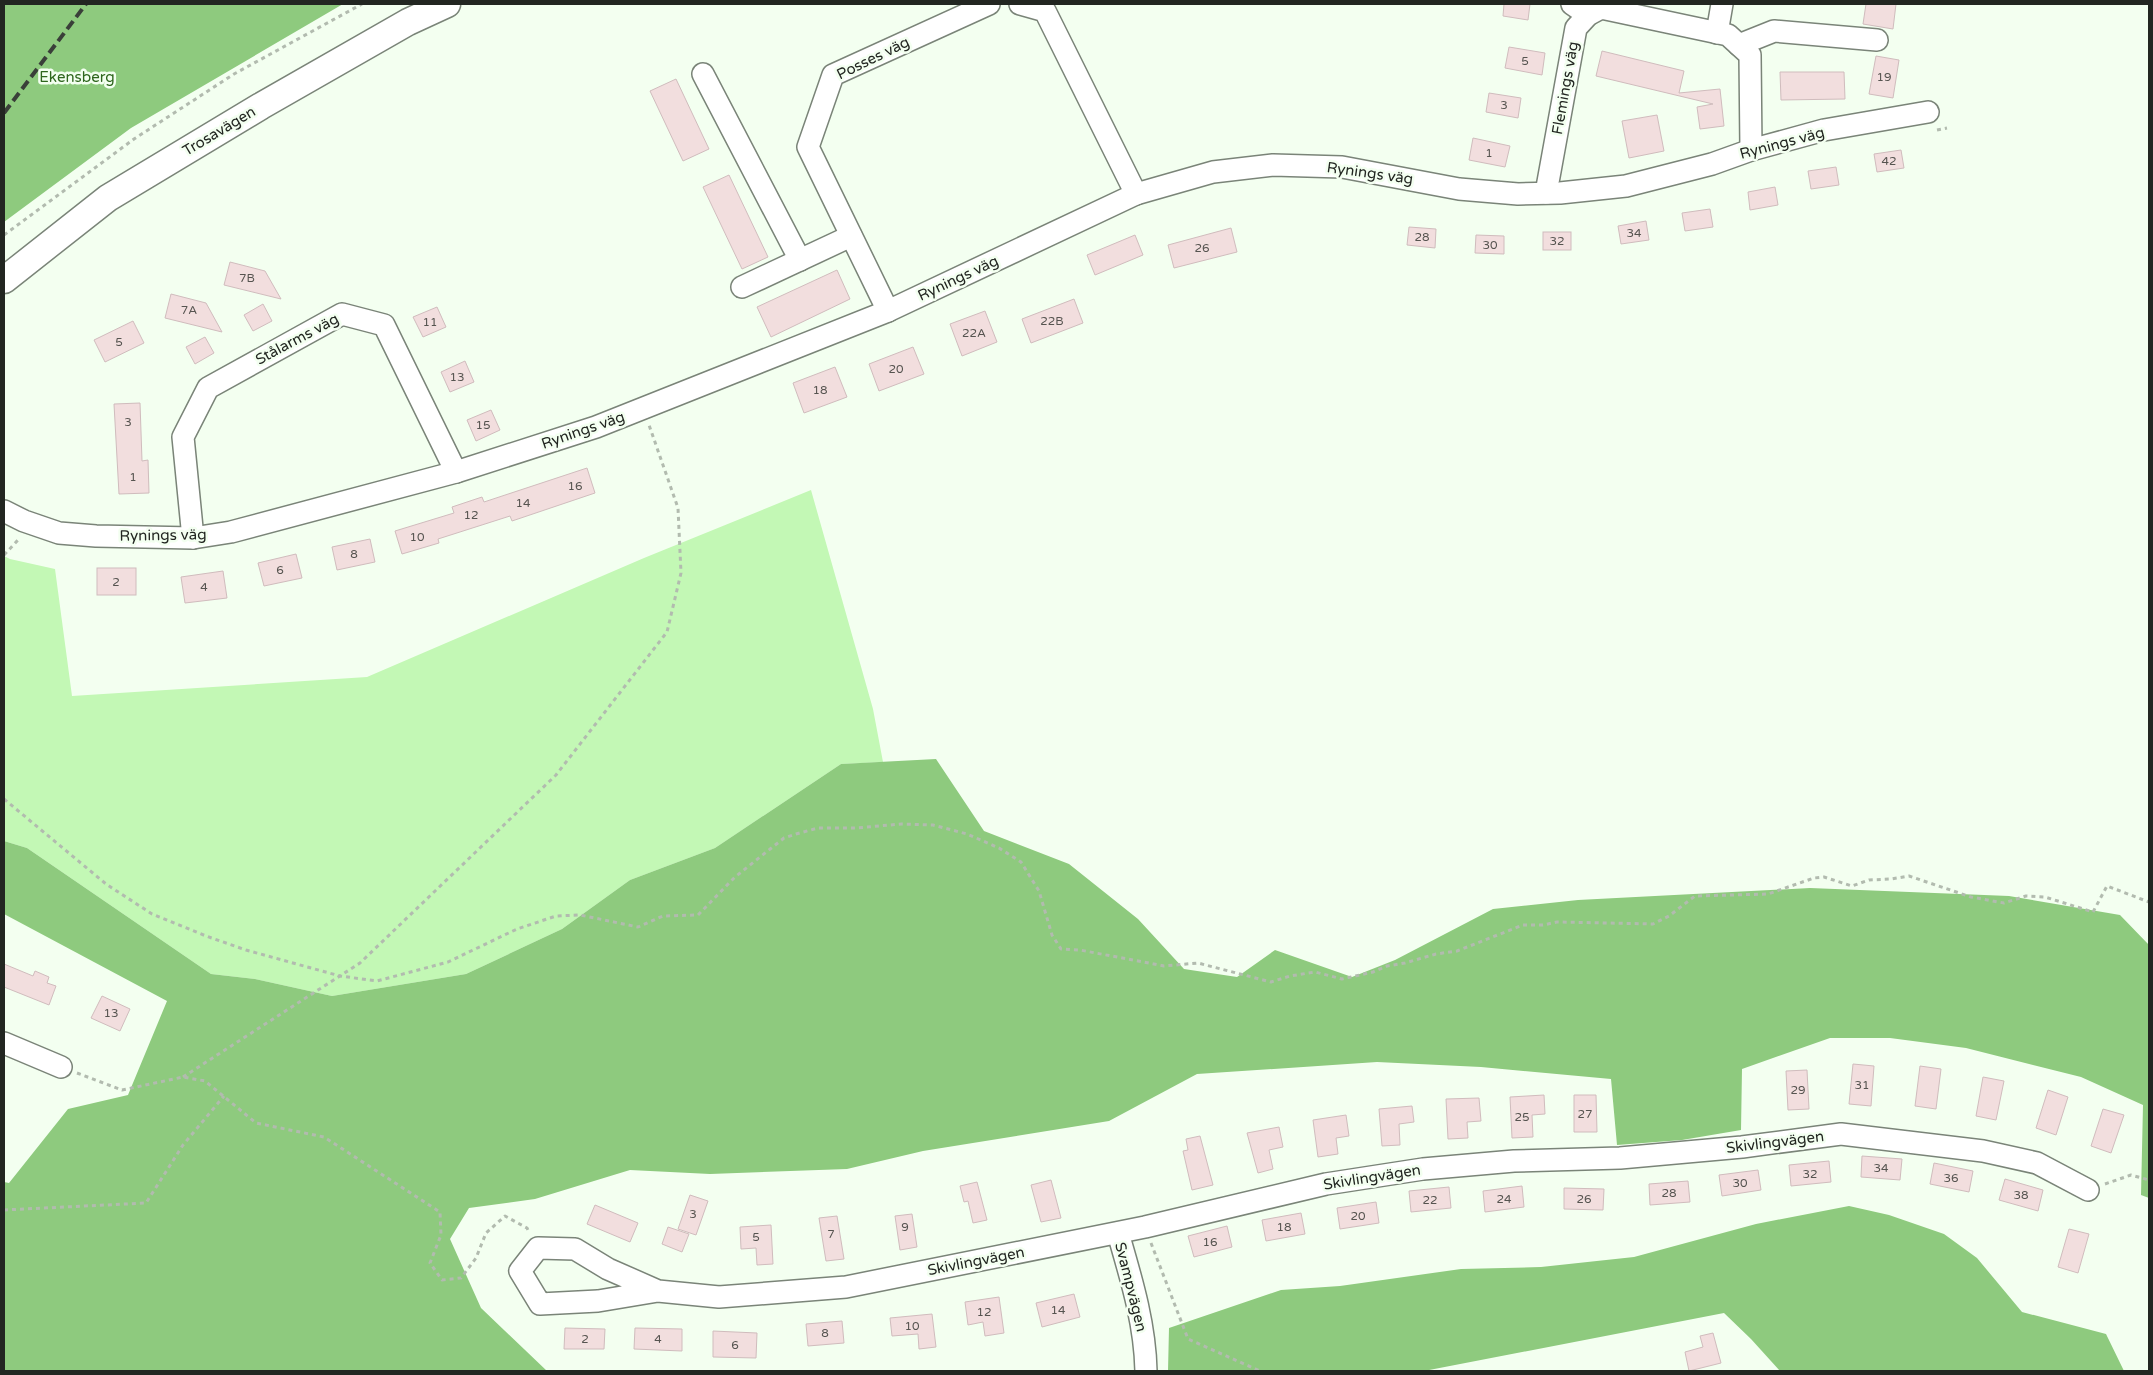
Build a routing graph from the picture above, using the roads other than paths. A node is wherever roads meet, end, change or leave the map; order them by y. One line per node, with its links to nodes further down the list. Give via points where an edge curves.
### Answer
1 (447, 4): 17 (main road, Trosavägen, via 408,22 261,106 108,198)
2 (989, 4): 15 (street, Posses väg, via 833,75 808,147)
3 (1020, 4): 14 (street, via 1045,11)
4 (1722, 4): 7 (street)
5 (1580, 9): 6 (street, Flemings väg); 13 (street, Flemings väg)
6 (1630, 9): 7 (street, Flemings väg)
7 (1717, 33): 9 (street, Flemings väg, via 1728,35)
8 (1878, 40): 9 (street, via 1774,31)
9 (1739, 45): 12 (street, via 1750,55)
10 (703, 74): 16 (street)
11 (1928, 121): 12 (street, Rynings väg, via 1824,130)
12 (1751, 150): 13 (street, Rynings väg, via 1712,164 1626,186)
13 (1546, 193): 14 (street, Rynings väg, via 1459,189 1342,166 1273,165 1213,172)
14 (1136, 194): 19 (street, Rynings väg)
15 (852, 236): 16 (street); 19 (street, Posses väg)
16 (800, 260): 18 (street)
17 (4, 280)
18 (742, 287)
19 (888, 311): 20 (street, Rynings väg, via 596,427)
20 (456, 472): 22 (street, Rynings väg, via 231,532); 22 (street, Stålarms väg, via 384,325 342,314 208,388 183,437)
21 (4, 511): 22 (street, Rynings väg, via 59,533)
22 (194, 538)
23 (4, 1044): 24 (street)
24 (61, 1067)
25 (2088, 1190): 26 (street, Skivlingvägen, via 2038,1163 1992,1153 1841,1134 1620,1158 1514,1161 1423,1169 1326,1184)
26 (1118, 1233): 27 (street, Skivlingvägen, via 846,1287 719,1297); 28 (street, Svampvägen, via 1136,1296)
27 (658, 1291): 27 (street, Skivlingvägen, via 540,1304 520,1271 538,1248 575,1249 608,1269)
28 (1146, 1371)

